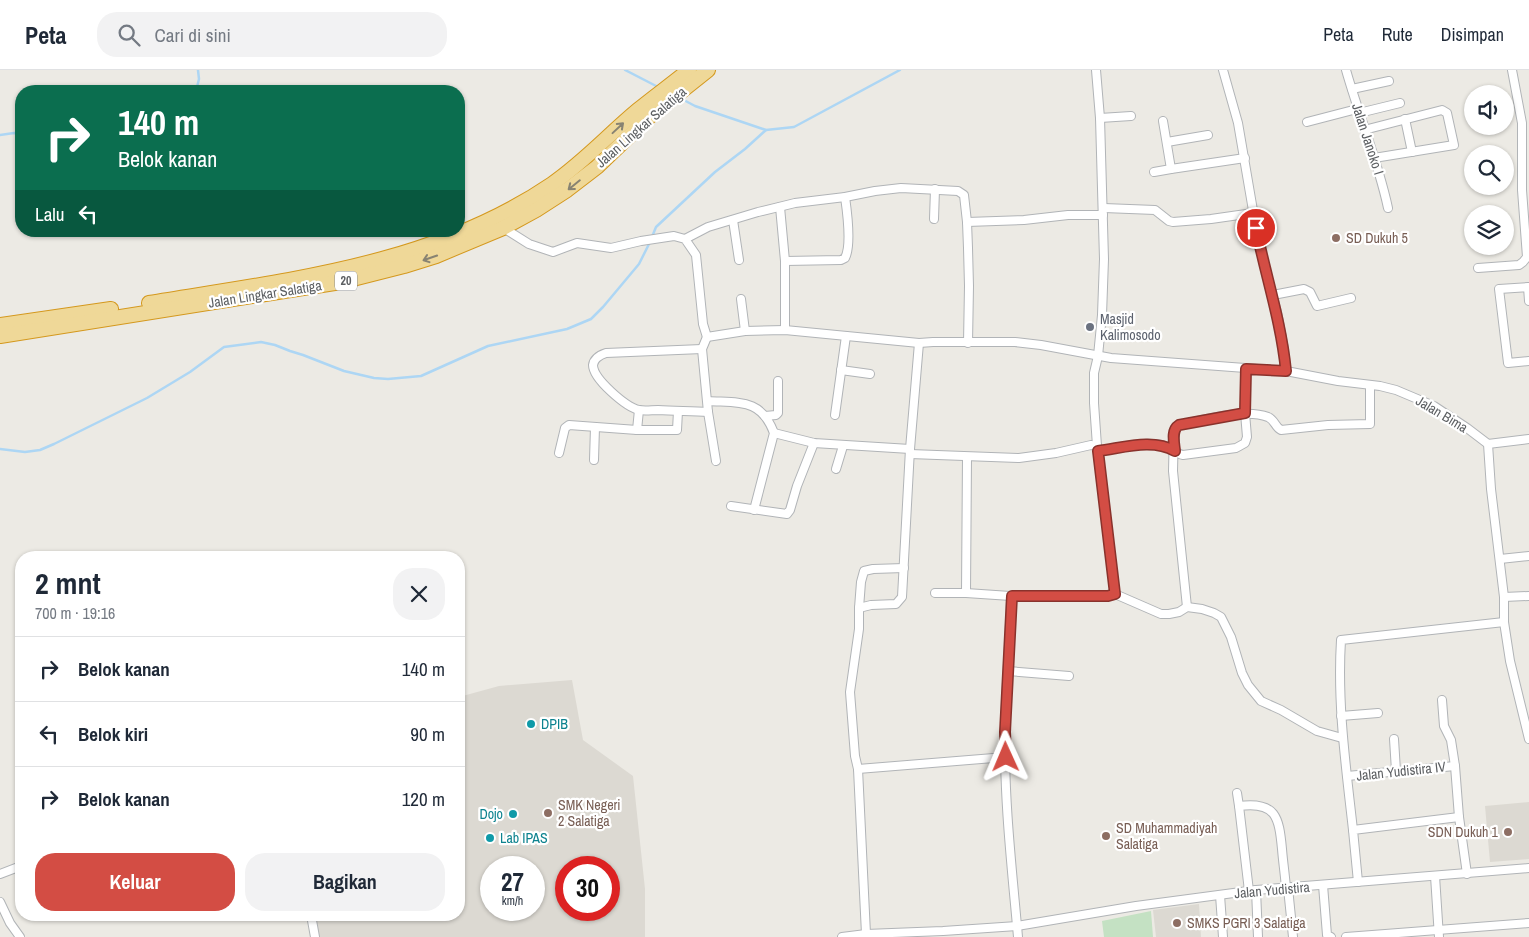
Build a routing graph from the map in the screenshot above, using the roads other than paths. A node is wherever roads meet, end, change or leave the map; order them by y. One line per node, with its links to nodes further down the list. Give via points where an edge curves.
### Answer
1 (708, 70): 6 (highway, Jalan Lingkar Salatiga / 20)
2 (1096, 70): 12 (street)
3 (1223, 70): 20 (street)
4 (1346, 70): 8 (street, Jalan Janoko I)
5 (1512, 70): 39 (street, via 1522,123 1527,257 1519,264)
6 (689, 75): 32 (highway, Jalan Lingkar Salatiga / 20, via 644,113 596,167 567,190 536,210)
7 (1389, 81): 8 (street)
8 (1352, 89): 10 (street, Jalan Janoko I)
9 (1400, 103): 10 (street)
10 (1358, 111): 15 (street); 16 (street, Jalan Janoko I)
11 (1132, 116): 12 (street)
12 (1100, 118): 28 (street)
13 (1405, 120): 16 (street); 19 (street); 19 (street, via 1445,110 1454,145)
14 (1164, 121): 18 (street)
15 (1307, 122)
16 (1364, 130): 21 (street, Jalan Janoko I)
17 (1208, 135): 18 (street)
18 (1167, 142): 22 (street)
19 (1412, 152): 21 (street)
20 (1245, 158): 22 (street); 29 (street)
21 (1374, 158): 27 (street, Jalan Janoko I)
22 (1171, 169): 23 (street)
23 (1154, 172)
24 (935, 189): 25 (street, via 901,188); 30 (street); 33 (street, via 953,190 964,195)
25 (845, 197): 26 (street); 38 (street, via 848,244 845,258)
26 (780, 207): 31 (street); 38 (street)
27 (1388, 208)
28 (1103, 211): 29 (street, via 1155,210 1173,222); 33 (street, via 1024,220); 54 (street, via 1104,286)
29 (1253, 213): 41 (street)
30 (934, 219)
31 (733, 220): 36 (street, via 708,227); 37 (street)
32 (499, 222): 34 (highway, Jalan Lingkar Salatiga / 20); 36 (street, via 529,244 553,252 577,243 611,248 674,236); 48 (highway, Jalan Lingkar Salatiga / 20, one-way to 48, via 428,258 340,282)
33 (968, 222): 52 (street)
34 (465, 234)
35 (455, 237): 45 (highway, Jalan Lingkar Salatiga / 20, via 326,274)
36 (685, 239): 50 (street, via 696,255)
37 (739, 260)
38 (785, 261): 46 (street)
39 (1478, 268)
40 (1528, 287): 44 (street); 55 (street, via 1499,289 1508,363)
41 (1273, 295): 42 (street, via 1304,289 1310,292 1317,306); 58 (street)
42 (1351, 298)
43 (741, 299): 47 (street)
44 (1529, 301)
45 (0, 325)
46 (785, 330): 47 (street, Jalan Bima); 49 (street, Jalan Bima)
47 (745, 331): 50 (street, Jalan Bima)
48 (0, 336)
49 (846, 336): 51 (street, Jalan Bima); 57 (street)
50 (707, 337): 53 (street)
51 (919, 343): 52 (street, Jalan Bima); 78 (street)
52 (968, 343): 54 (street, Jalan Bima, via 1027,343)
53 (702, 349): 62 (street); 63 (street, via 614,352 595,359 593,368 608,389)
54 (1098, 356): 56 (street, Jalan Bima); 76 (street, via 1094,373)
55 (1529, 361)
56 (1246, 369): 58 (street, Jalan Bima); 66 (street)
57 (841, 370): 59 (street); 67 (street)
58 (1286, 371): 61 (street, Jalan Bima)
59 (870, 374)
60 (778, 380): 68 (street, via 778,413)
61 (1370, 385): 66 (street, via 1370,424 1278,430 1270,418); 74 (street, Jalan Bima, via 1396,390 1434,406)
62 (708, 401): 65 (street); 68 (street, via 743,403 759,409)
63 (639, 410): 64 (street); 70 (street)
64 (678, 411): 65 (street); 70 (street, via 677,430)
65 (708, 412): 82 (street)
66 (1245, 413): 77 (street, via 1179,425 1174,430); 77 (street, via 1247,437 1242,446 1188,455)
67 (835, 415)
68 (765, 416): 71 (street)
69 (595, 427): 70 (street); 79 (street, via 566,426); 81 (street)
70 (637, 430)
71 (774, 433): 73 (street); 85 (street)
72 (1529, 439): 74 (street)
73 (814, 443): 75 (street); 85 (street, via 789,512)
74 (1488, 444): 87 (street)
75 (843, 446): 78 (street); 83 (street)
76 (1098, 449): 77 (street, via 1150,444 1167,446); 80 (street, via 1091,445 1031,458); 91 (street)
77 (1175, 451): 95 (street, via 1173,470)
78 (910, 452): 80 (street); 88 (street)
79 (559, 453)
80 (967, 457): 90 (street)
81 (594, 460)
82 (716, 461)
83 (836, 469)
84 (731, 506): 85 (street)
85 (754, 510)
86 (1529, 556): 87 (street)
87 (1500, 559): 94 (street)
88 (904, 568): 96 (street, via 900,601 893,605); 96 (street, via 864,571)
89 (935, 593): 90 (street)
90 (966, 593): 92 (street)
91 (1115, 594): 92 (street); 95 (street, via 1161,614 1179,612)
92 (1012, 596): 98 (street)
93 (1529, 596): 94 (street)
94 (1504, 597): 97 (street)
95 (1187, 607): 103 (street, via 1221,617 1242,673 1260,701 1317,731)
96 (859, 608): 108 (street, via 850,692)
97 (1504, 622): 102 (street, via 1341,640); 105 (street)
98 (1008, 671): 99 (street); 106 (street)
99 (1069, 676)
100 (1442, 700): 107 (street, via 1444,726 1451,740)
101 (1378, 713): 102 (street)
102 (1341, 716): 103 (street)
103 (1342, 738): 110 (street)
104 (1394, 739): 109 (street)
105 (1529, 739)
106 (1006, 757): 108 (street); 128 (street)
107 (1455, 766): 109 (street, Jalan Yudistira IV); 113 (street)
108 (858, 769): 130 (street)
109 (1396, 771): 110 (street, Jalan Yudistira IV)
110 (1347, 776): 114 (street)
111 (1237, 793): 112 (street)
112 (1239, 806): 122 (street, via 1256,805 1276,817); 123 (street)
113 (1460, 817): 114 (street); 118 (street)
114 (1353, 830): 120 (street)
115 (15, 868): 117 (street)
116 (1529, 868): 118 (street, Jalan Yudistira)
117 (0, 874)
118 (1467, 874): 119 (street, Jalan Yudistira)
119 (1435, 876): 120 (street, Jalan Yudistira); 129 (street)
120 (1358, 882): 121 (street, Jalan Yudistira)
121 (1323, 885): 122 (street, Jalan Yudistira); 138 (street, via 1327,935)
122 (1287, 888): 123 (street, Jalan Yudistira); 137 (street)
123 (1252, 890): 124 (street, Jalan Yudistira); 136 (street)
124 (1220, 895): 128 (street, Jalan Yudistira); 135 (street)
125 (0, 902): 131 (street)
126 (311, 921): 132 (street)
127 (1529, 923): 129 (street)
128 (1017, 926): 130 (street, Jalan Yudistira); 134 (street)
129 (1439, 933): 139 (street)
130 (866, 934): 133 (street, Jalan Yudistira)
131 (20, 937)
132 (315, 937)
133 (842, 937)
134 (1018, 937)
135 (1223, 937)
136 (1258, 937)
137 (1293, 937)
138 (1331, 937)
139 (1346, 937)

